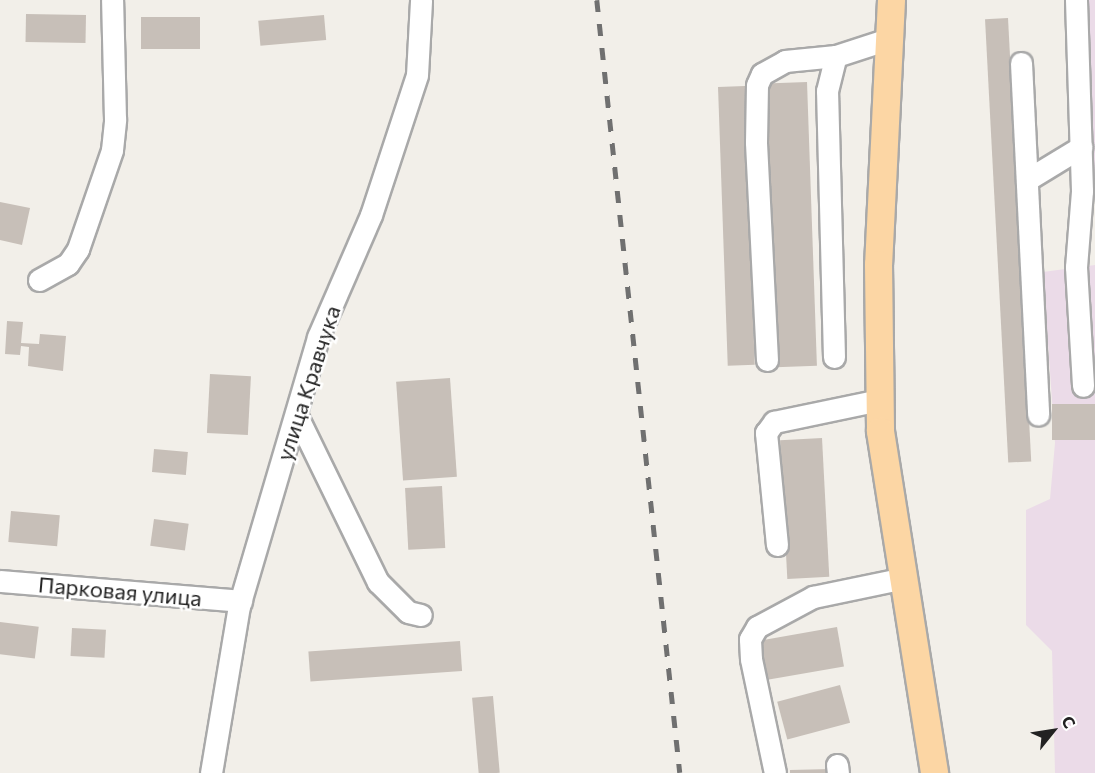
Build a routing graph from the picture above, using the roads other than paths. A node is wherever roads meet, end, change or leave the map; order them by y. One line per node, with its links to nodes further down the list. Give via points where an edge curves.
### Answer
1 (112, 0): 10 (lane, via 112,150 78,249 68,264)
2 (421, 0): 15 (lane, улица Кравчука, via 417,75 371,215 318,338)
3 (891, 0): 5 (main road)
4 (1076, 0): 8 (lane)
5 (888, 39): 6 (lane); 14 (main road, via 878,264)
6 (836, 56): 11 (lane, via 827,91); 12 (lane, via 785,61 762,74 757,85)
7 (1021, 63): 9 (lane)
8 (1081, 147): 9 (lane); 13 (lane, via 1076,267)
9 (1030, 178): 16 (lane)
10 (39, 280)
11 (834, 357)
12 (766, 360)
13 (1083, 386)
14 (879, 400): 17 (lane, via 774,422 766,432); 18 (main road, via 880,431)
15 (296, 414): 20 (lane, улица Кравчука); 21 (lane, via 378,582 408,612)
16 (1038, 415)
17 (777, 545)
18 (905, 578): 23 (lane, via 813,597 757,627 750,639 751,659); 24 (main road)
19 (0, 581): 20 (lane, Парковая улица)
20 (241, 601): 22 (lane, улица Кравчука)
21 (421, 615)
22 (211, 773)
23 (775, 773)
24 (934, 773)

